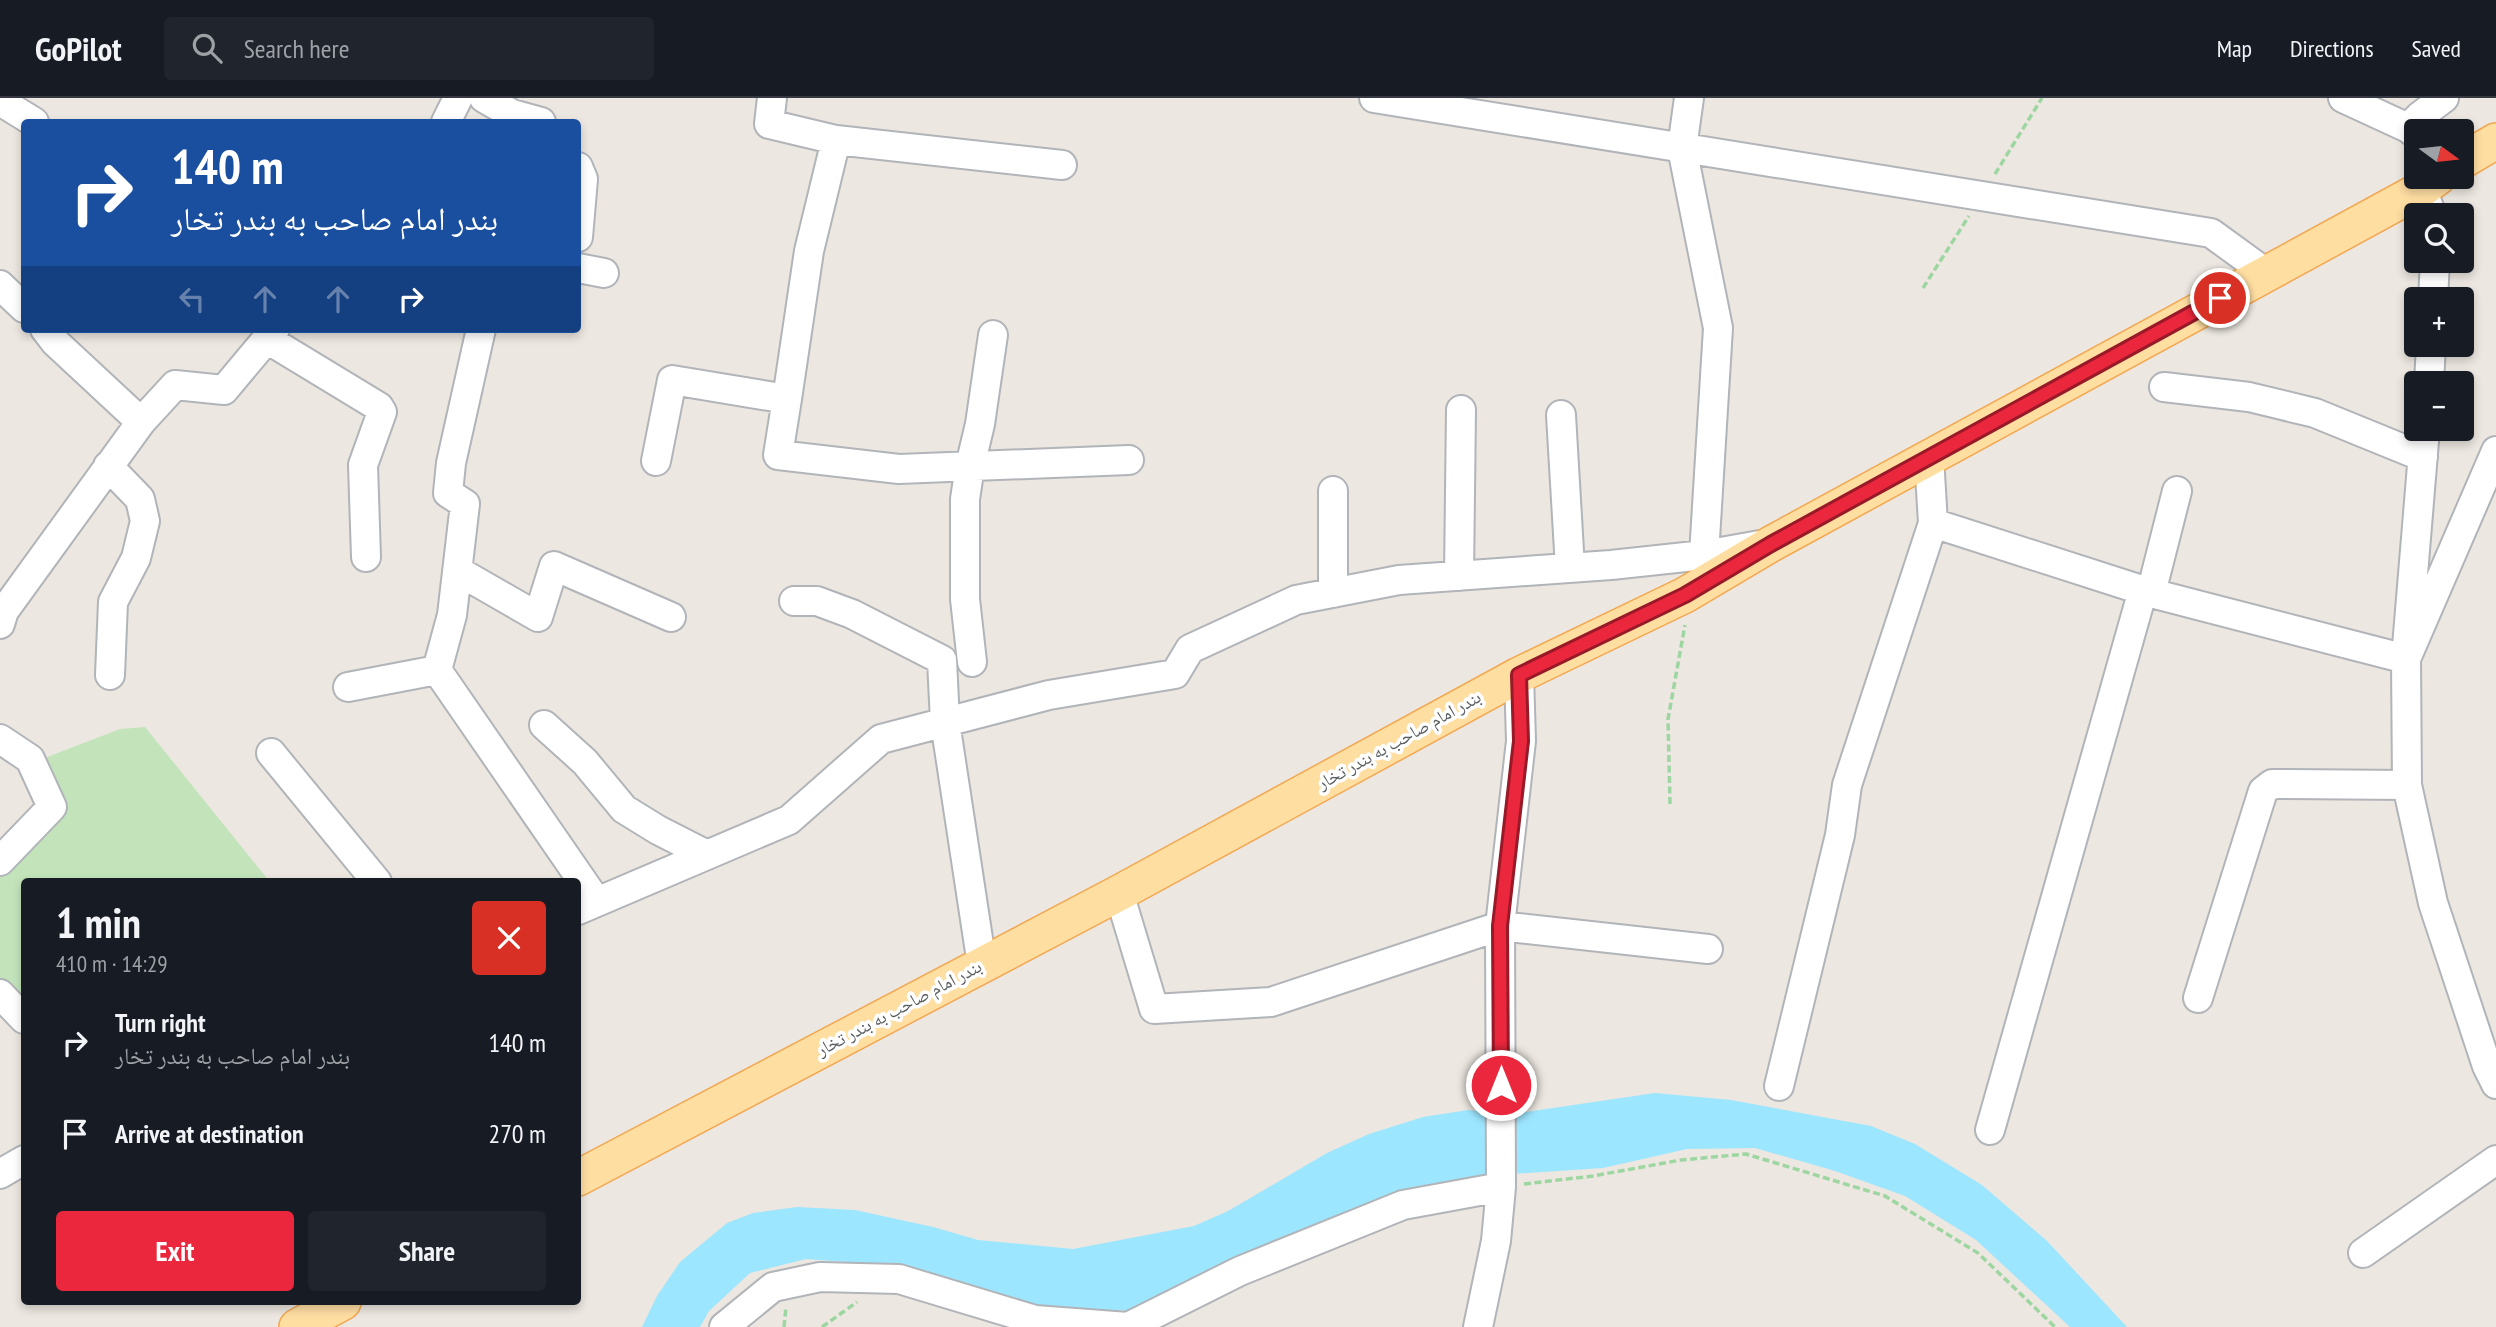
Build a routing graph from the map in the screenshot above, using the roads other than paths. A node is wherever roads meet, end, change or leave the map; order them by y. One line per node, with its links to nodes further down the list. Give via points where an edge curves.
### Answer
1 (458, 98): 10 (street)
2 (484, 98): 11 (street)
3 (772, 98): 14 (street, via 769,124)
4 (1374, 98): 16 (street)
5 (1689, 98): 16 (street)
6 (2343, 98): 13 (street)
7 (2444, 98): 12 (street)
8 (0, 101): 9 (street)
9 (29, 119)
10 (448, 119)
11 (530, 119)
12 (2419, 119)
13 (2404, 127)
14 (836, 140): 18 (street); 30 (street, via 809,251)
15 (2496, 141): 17 (main road)
16 (1682, 148): 22 (street, via 2211,233); 46 (street, via 1718,328)
17 (2474, 154)
18 (1062, 165)
19 (581, 174): 21 (street)
20 (2431, 194): 22 (main road, بندر امام صاحب به بندر تخار)
21 (581, 202)
22 (2266, 273): 36 (main road, بندر امام صاحب به بندر تخار)
23 (0, 285): 24 (street)
24 (21, 304)
25 (48, 333): 33 (street)
26 (480, 333): 49 (street, via 447,493 465,504)
27 (271, 334): 33 (street, via 224,390 174,385); 47 (street, via 382,412 363,465)
28 (993, 335): 41 (street)
29 (2164, 387): 37 (street, via 2249,397 2315,413)
30 (787, 399): 39 (street, via 672,380); 41 (street, via 778,455 899,469)
31 (1461, 410): 50 (street)
32 (1561, 415): 48 (street)
33 (141, 422): 40 (street)
34 (2424, 441): 37 (street)
35 (2496, 451): 56 (street)
36 (1929, 457): 44 (street); 45 (main road, بندر امام صاحب به بندر تخار)
37 (2423, 457): 56 (street)
38 (1129, 460): 41 (street)
39 (656, 461)
40 (108, 466): 55 (street, via 4,611); 59 (street, via 140,499 145,521 135,558 113,602)
41 (970, 466): 57 (street, via 965,499 965,599)
42 (1333, 491): 52 (street)
43 (2176, 491): 51 (street)
44 (1933, 523): 51 (street); 80 (street, via 1847,785 1840,835)
45 (1771, 544): 46 (street); 60 (main road, بندر امام صاحب به بندر تخار, via 1685,595)
46 (1704, 555): 48 (street)
47 (366, 558)
48 (1570, 568): 50 (street)
49 (458, 571): 54 (street, via 538,617 554,566); 58 (street)
50 (1459, 576): 52 (street, via 1399,580)
51 (2147, 591): 56 (street); 81 (street)
52 (1333, 593): 62 (street, via 1296,600 1190,649 1175,674 1049,695)
53 (794, 601): 62 (street, via 817,601 852,614 942,660)
54 (671, 617)
55 (0, 624)
56 (2406, 659): 66 (street)
57 (972, 662)
58 (437, 670): 61 (street); 70 (street)
59 (110, 675)
60 (1519, 675): 71 (main road, بندر امام صاحب به بندر تخار); 73 (street, via 1521,741)
61 (348, 687)
62 (945, 722): 67 (street, via 881,738 789,821); 75 (street)
63 (544, 724): 67 (street, via 585,762 624,809)
64 (0, 739): 68 (street, via 30,758 52,807)
65 (271, 753): 69 (street)
66 (2407, 785): 77 (street, via 2272,784 2263,791); 79 (street, via 2433,903)
67 (707, 855): 72 (street)
68 (0, 861)
69 (374, 878)
70 (569, 878)
71 (1119, 893): 73 (street, via 1154,1009 1270,1002); 75 (main road, بندر امام صاحب به بندر تخار)
72 (587, 906)
73 (1500, 926): 74 (street); 86 (street)
74 (1708, 949)
75 (982, 965): 85 (main road, بندر امام صاحب به بندر تخار)
76 (0, 995): 78 (street)
77 (2198, 998)
78 (21, 1016)
79 (2496, 1084)
80 (1779, 1086)
81 (1990, 1130)
82 (2496, 1160): 87 (street)
83 (21, 1162): 84 (street)
84 (0, 1174)
85 (581, 1176)
86 (1501, 1186): 89 (street, via 1496,1241); 91 (street, via 1403,1205 1240,1271 1128,1327 1035,1320 899,1279 820,1277 773,1287)
87 (2363, 1253)
88 (337, 1305): 90 (main road)
89 (1478, 1326)
90 (297, 1327)
91 (724, 1327)

